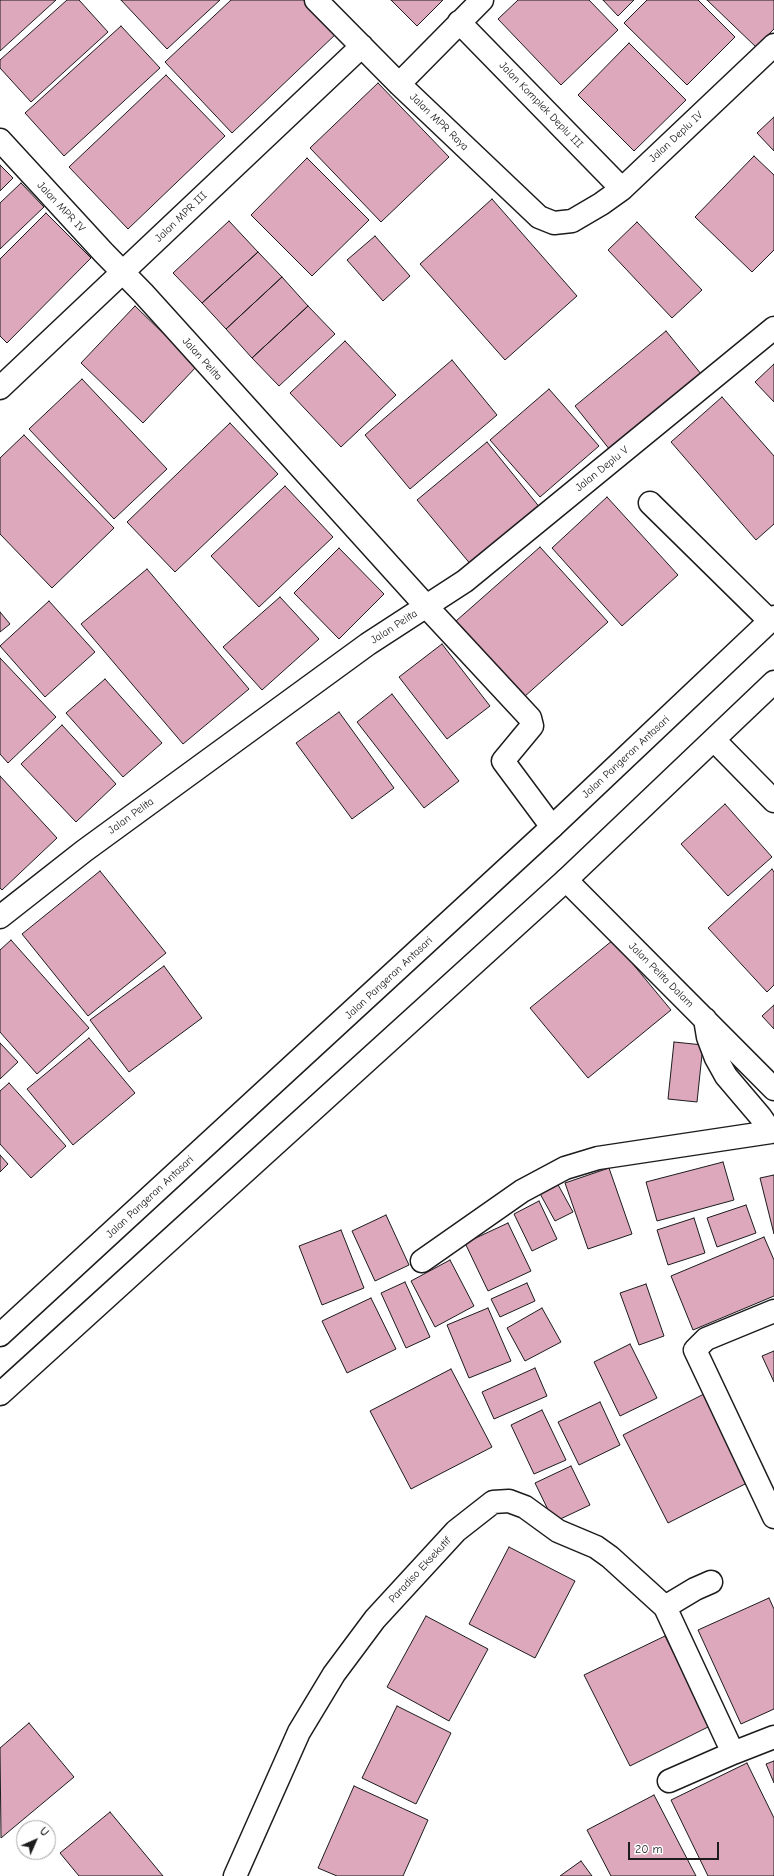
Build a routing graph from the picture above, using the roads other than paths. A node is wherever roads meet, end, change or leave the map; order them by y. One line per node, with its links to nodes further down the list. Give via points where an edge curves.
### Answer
1 (316, 0): 5 (street, Jalan MPR Raya)
2 (482, 0): 3 (street)
3 (460, 22): 6 (street); 8 (street, Jalan Komplek Deplu III)
4 (774, 45): 8 (street, Jalan Deplu IV)
5 (362, 46): 6 (street, Jalan MPR Raya); 10 (street, Jalan MPR III)
6 (399, 84): 9 (street, Jalan MPR Raya, via 539,217 554,223)
7 (0, 140): 10 (street, Jalan MPR IV)
8 (622, 189): 9 (street, Jalan Deplu IV)
9 (572, 220)
10 (123, 273): 12 (street, Jalan MPR III); 14 (street, Jalan Pelita)
11 (774, 328): 14 (street, Jalan Deplu V, via 465,581)
12 (2, 382)
13 (650, 503): 15 (street)
14 (426, 606): 19 (street, via 530,718 532,726 503,761); 21 (street, Jalan Pelita, via 368,644 238,738 84,851)
15 (772, 619): 19 (street, Jalan Pangeran Antasari)
16 (774, 682): 17 (street)
17 (714, 740): 18 (street); 20 (street)
18 (774, 801)
19 (552, 827): 26 (street, Jalan Pangeran Antasari)
20 (566, 880): 22 (street, Jalan Pelita Dalam); 27 (street)
21 (0, 917)
22 (705, 1019): 23 (street, Jalan Pelita Dalam); 24 (street, via 708,1037 726,1076 771,1132 598,1158 565,1168 522,1191)
23 (774, 1089)
24 (422, 1261)
25 (774, 1311): 28 (street, via 706,1339 695,1350)
26 (0, 1335)
27 (0, 1394)
28 (768, 1490): 29 (street)
29 (774, 1517)
30 (711, 1582): 31 (street)
31 (665, 1608): 33 (street); 35 (street, Paradiso Eksekutif, via 596,1547 558,1531 525,1506 510,1501 493,1502 456,1531 375,1619 334,1674 298,1732)
32 (774, 1737): 33 (street)
33 (733, 1753): 34 (street)
34 (669, 1781)
35 (235, 1876)

